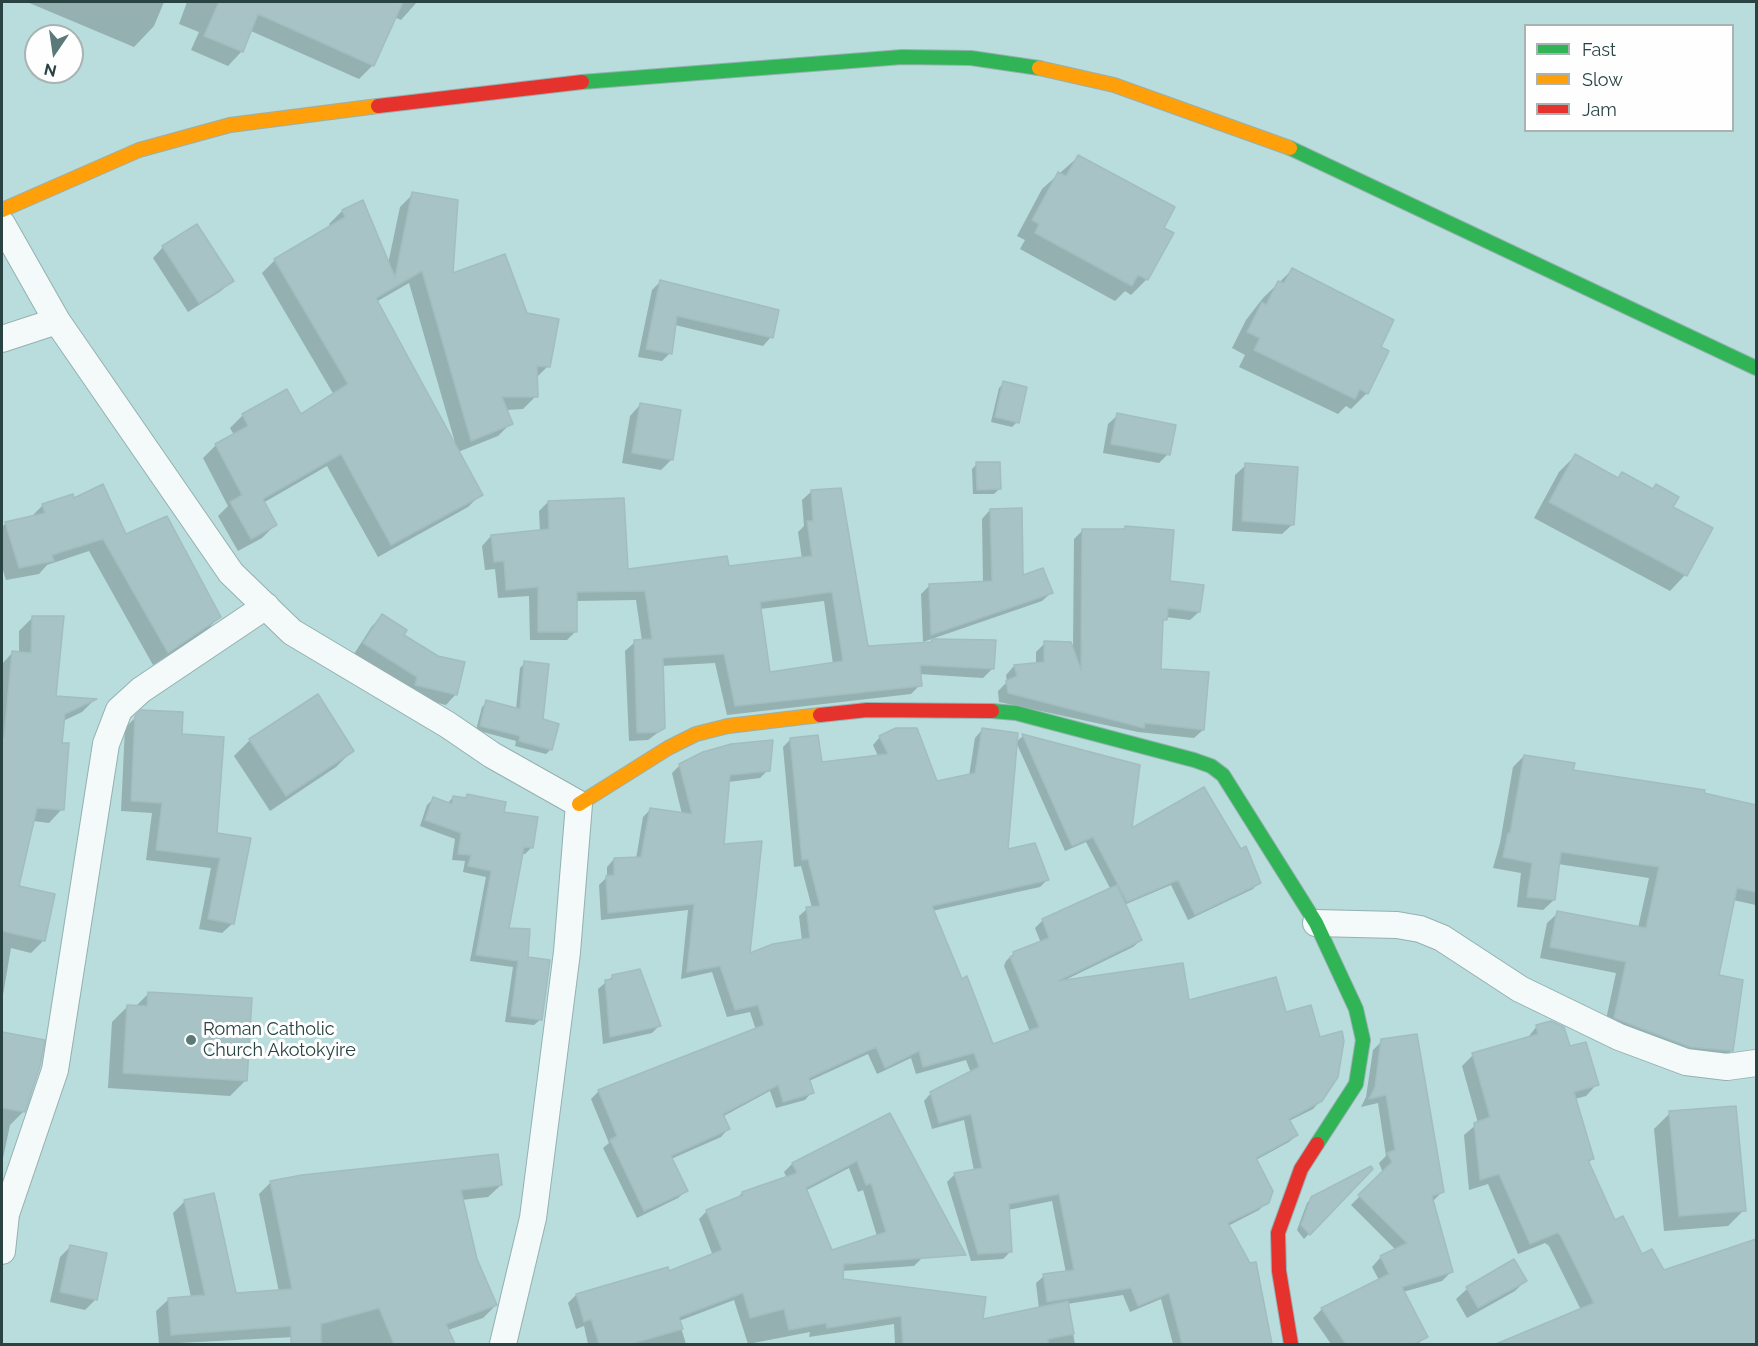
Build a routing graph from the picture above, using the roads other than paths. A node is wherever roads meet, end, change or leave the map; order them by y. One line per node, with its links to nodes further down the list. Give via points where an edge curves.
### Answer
1 (2, 210): 5 (street, via 139,150 230,125 564,82 902,57 971,58 1046,69 1114,85 1276,141)
2 (2, 224): 3 (street)
3 (57, 321): 4 (street); 6 (street, via 231,573)
4 (2, 339)
5 (1756, 368)
6 (266, 606): 7 (street, via 292,632); 10 (street, via 141,690 119,710 106,744 55,1070 6,1214)
7 (579, 804): 8 (street, via 668,748 696,734 728,726 867,710 977,709 1016,713 1211,766 1223,775); 11 (street, via 567,952 533,1218)
8 (1316, 923): 9 (street, via 1420,929 1442,938 1520,989 1619,1037 1686,1062 1727,1067); 12 (street, via 1356,1009 1363,1040 1356,1084 1301,1169 1278,1233 1278,1261)
9 (1756, 1063)
10 (2, 1251)
11 (503, 1344)
12 (1291, 1344)

